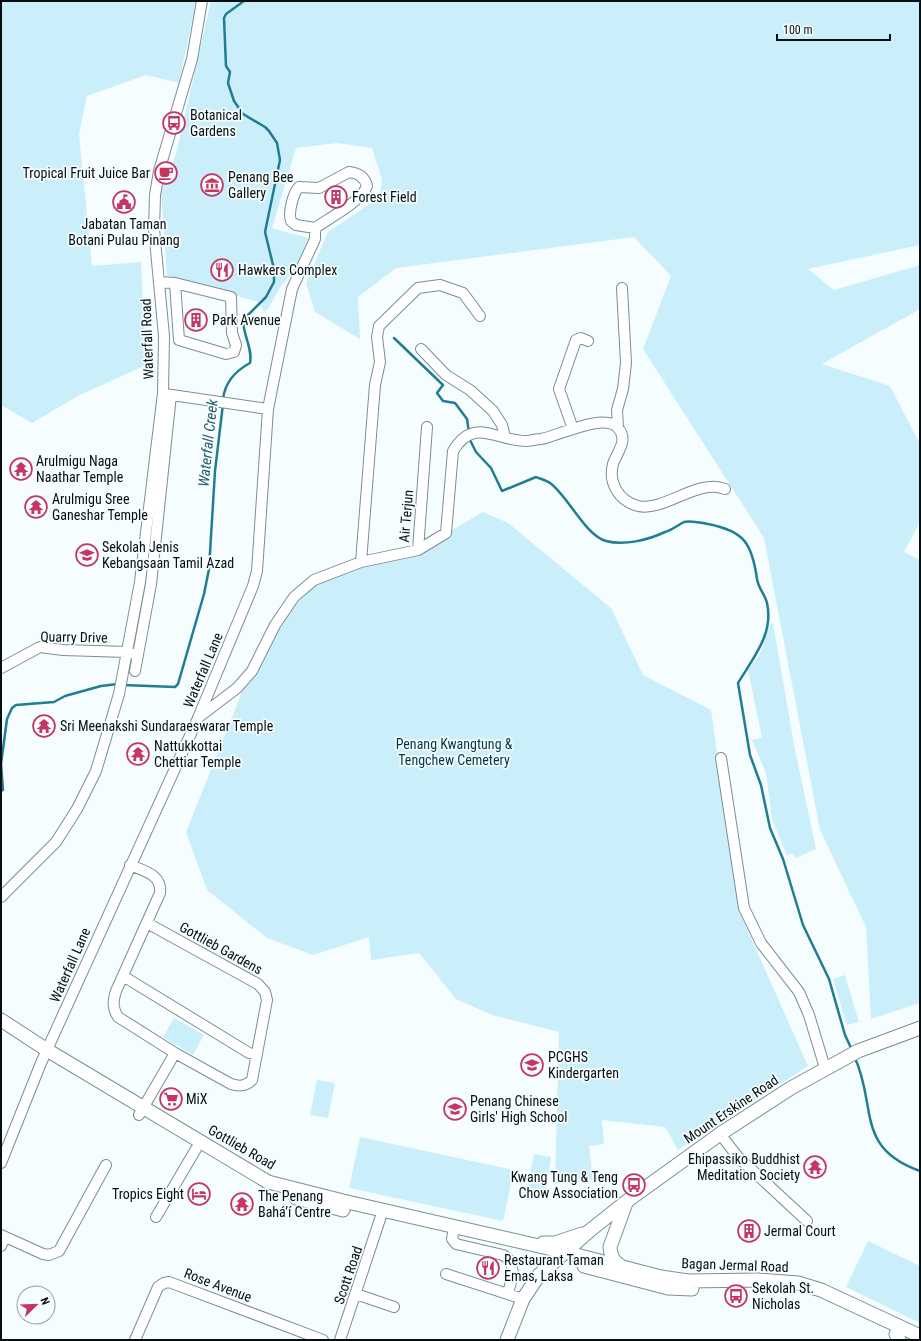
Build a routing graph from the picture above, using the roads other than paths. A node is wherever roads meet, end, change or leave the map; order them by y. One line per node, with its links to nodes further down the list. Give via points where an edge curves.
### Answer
1 (202, 1): 3 (street, Waterfall Road, via 192,59 160,166 155,195 154,229)
2 (315, 228): 2 (street, via 363,193 366,183 361,176 349,172 319,188 302,186 297,189 290,215 291,222); 10 (street, Waterfall Lane, via 315,240 292,289)
3 (159, 282): 4 (street); 9 (street, Waterfall Road)
4 (175, 283): 4 (street, via 178,339 226,354 234,352 236,345 232,334 230,296)
5 (622, 288): 11 (street, via 626,363)
6 (480, 316): 19 (street, via 463,293 440,285 418,288 379,326 377,337 380,362 375,385)
7 (588, 341): 15 (street, via 581,338 576,340 559,389)
8 (421, 349): 16 (street, via 446,374 470,390 493,411)
9 (167, 394): 10 (street); 20 (street, Waterfall Road, via 140,582); 21 (street, via 151,584)
10 (268, 409): 24 (street, Waterfall Lane, via 257,571)
11 (617, 410): 12 (street); 14 (street)
12 (607, 422): 14 (street); 15 (street)
13 (427, 427): 18 (street, Air Terjun)
14 (618, 428): 17 (street, via 621,432 622,446 614,462 612,475 616,490 625,501 638,506 650,506 705,489 716,487)
15 (573, 429): 16 (street, via 551,437 525,441)
16 (506, 437): 18 (street, via 488,432 471,434 459,441 453,451 446,533)
17 (725, 490)
18 (418, 550): 19 (street, Air Terjun)
19 (361, 562): 24 (street, Air Terjun, via 314,580 294,597 275,625 252,671 237,688)
20 (127, 652): 21 (street, Quarry Drive); 22 (street, Quarry Drive, via 40,648); 27 (street, Waterfall Road, via 119,694 96,771 77,809 56,842)
21 (138, 655): 23 (street)
22 (1, 668)
23 (135, 671)
24 (198, 718): 26 (street, Waterfall Lane)
25 (721, 758): 36 (street, via 744,908 761,943 799,992 809,1015)
26 (130, 865): 28 (street, Gottlieb Gardens, via 153,875 161,886); 34 (street, Waterfall Lane)
27 (1, 897)
28 (147, 923): 29 (street, Gottlieb Gardens); 35 (street, Gottlieb Gardens, via 262,987 267,1000)
29 (123, 976): 33 (street, Gottlieb Gardens, via 113,1002 118,1017); 35 (street, via 249,1053)
30 (1, 1020): 34 (main road, Gottlieb Road)
31 (920, 1028): 36 (main road, Mount Erskine Road, via 852,1054)
32 (1, 1029): 34 (main road, Gottlieb Road)
33 (175, 1053): 35 (street, Gottlieb Gardens, via 231,1084 241,1086 252,1080); 37 (street)
34 (46, 1054): 37 (main road, Gottlieb Road); 40 (street, Waterfall Lane)
35 (257, 1055)
36 (825, 1068): 38 (main road, Mount Erskine Road)
37 (141, 1111): 39 (main road, Gottlieb Road); 43 (main road, Gottlieb Road, via 268,1182)
38 (720, 1134): 42 (main road, Mount Erskine Road); 45 (street, via 738,1157)
39 (196, 1148): 43 (main road, Gottlieb Road, via 266,1190 318,1204); 44 (street)
40 (1, 1163)
41 (106, 1165): 48 (street, via 59,1251 49,1255 43,1254)
42 (627, 1201): 46 (main road, Mount Erskine Road); 52 (main road, via 610,1248 610,1255 614,1261)
43 (382, 1214): 47 (main road, Gottlieb Road); 49 (main road, Gottlieb Road); 56 (street, Scott Road)
44 (156, 1218)
45 (807, 1221)
46 (588, 1232): 49 (main road, via 550,1244); 51 (main road, Mount Erskine Road)
47 (452, 1233): 50 (main road, Gottlieb Road); 55 (street, via 452,1239 456,1244 507,1258 514,1273)
48 (2, 1239)
49 (514, 1240): 50 (main road, Gottlieb Road)
50 (541, 1251): 51 (main road, Gottlieb Road); 54 (main road, via 543,1262)
51 (562, 1256): 52 (main road, Bagan Jermal Road); 54 (main road, Mount Erskine Road); 59 (main road, Bagan Jermal Road, via 668,1288 760,1288 805,1294 820,1298)
52 (623, 1267): 60 (main road, Bagan Jermal Road, via 688,1281 758,1280 798,1283 821,1290)
53 (446, 1274): 55 (street)
54 (539, 1275): 57 (main road)
55 (508, 1293): 57 (street)
56 (356, 1294): 58 (street); 63 (street, Scott Road)
57 (523, 1299): 64 (main road)
58 (394, 1307)
59 (898, 1337): 60 (main road, Bagan Jermal Road)
60 (913, 1337)
61 (135, 1340): 62 (street, Rose Avenue, via 158,1287 164,1282)
62 (323, 1340)
63 (340, 1340)
64 (507, 1340)

